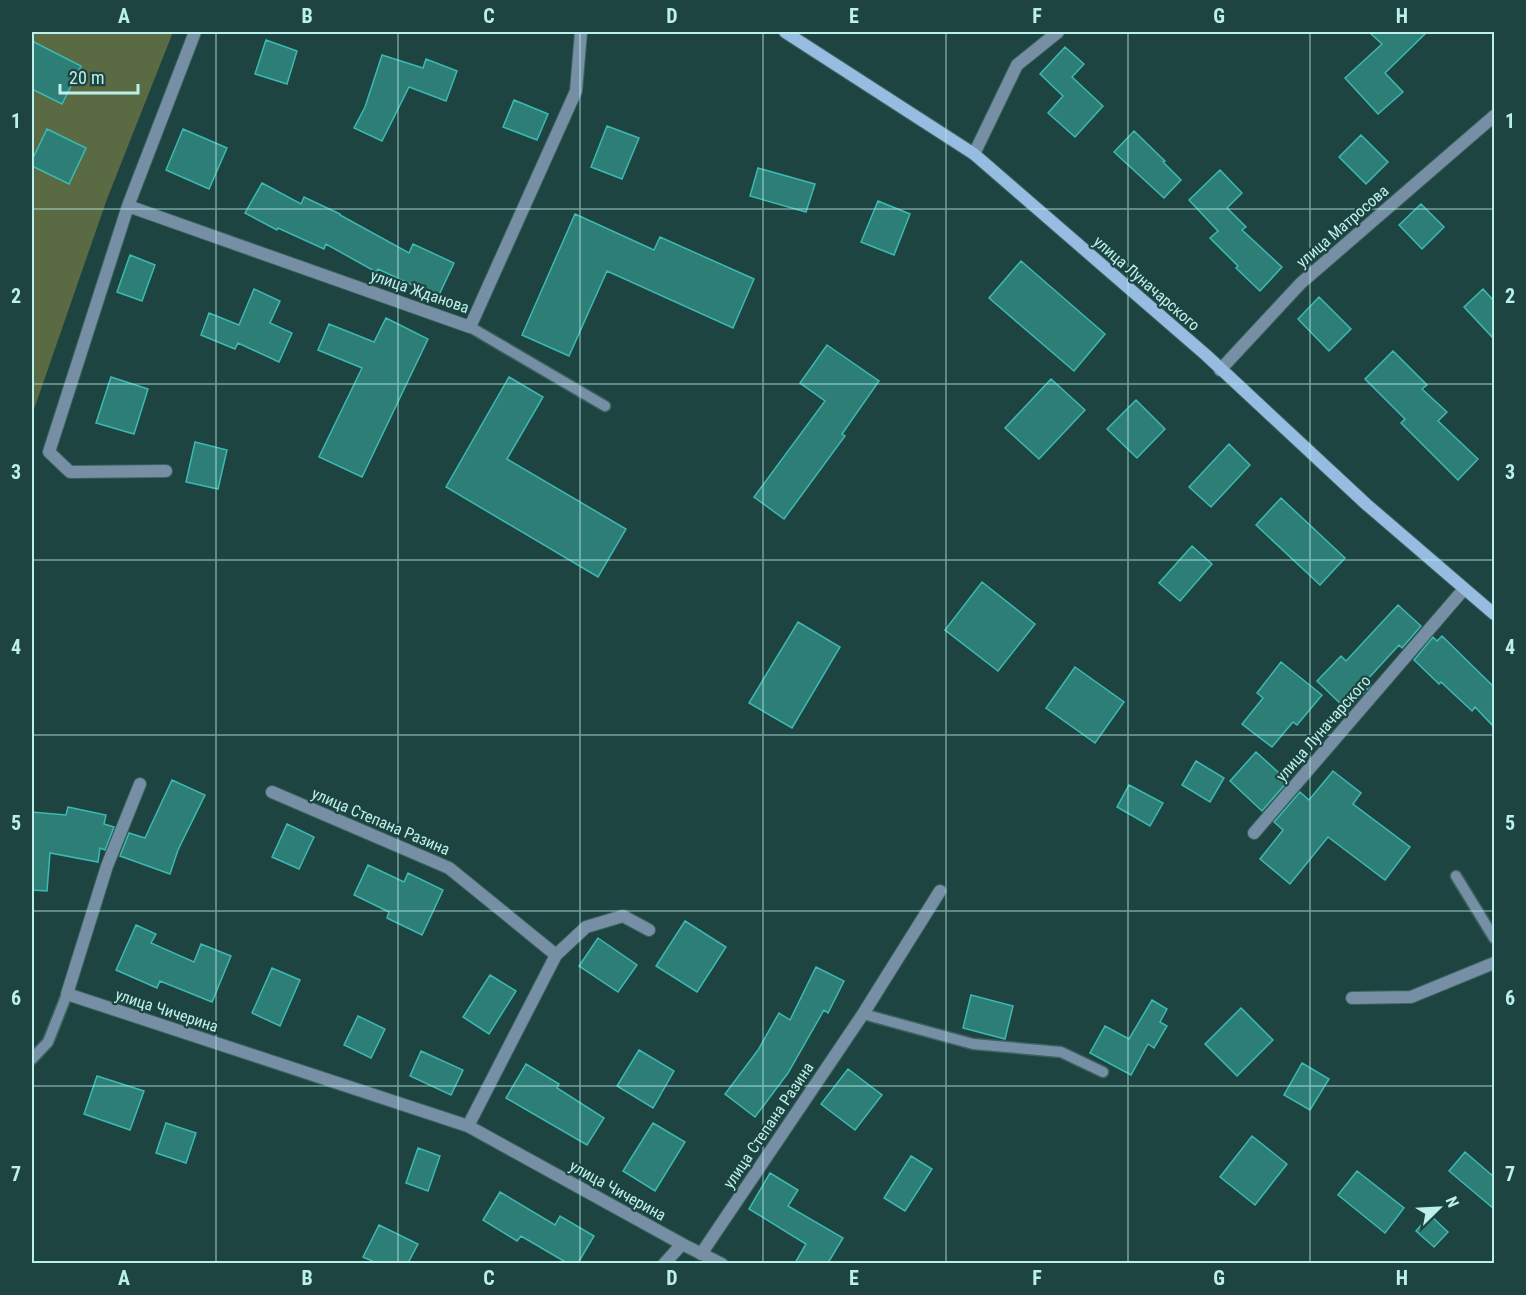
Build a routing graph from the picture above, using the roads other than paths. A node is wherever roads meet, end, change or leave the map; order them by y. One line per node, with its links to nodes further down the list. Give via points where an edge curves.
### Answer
1 (195, 32): 7 (street)
2 (581, 32): 8 (street, улица Жданова, via 576,91)
3 (786, 32): 6 (main road, улица Луначарского)
4 (1058, 32): 6 (street, via 1017,65)
5 (1494, 116): 9 (street, улица Матросова, via 1301,283)
6 (974, 154): 9 (main road, улица Луначарского)
7 (128, 206): 8 (street, улица Жданова); 11 (street, via 49,452 70,472)
8 (470, 327): 10 (lane)
9 (1220, 370): 12 (main road, улица Луначарского)
10 (605, 406)
11 (166, 471)
12 (1464, 589): 13 (main road, улица Луначарского); 16 (street, улица Луначарского)
13 (1494, 614)
14 (140, 784): 23 (street, via 107,866)
15 (272, 792): 21 (street, улица Степана Разина, via 448,868)
16 (1254, 833)
17 (1456, 876): 20 (lane)
18 (940, 891): 25 (street, улица Степана Разина)
19 (649, 930): 21 (street, via 623,916 586,927)
20 (1494, 938)
21 (556, 955): 28 (street)
22 (1494, 963): 24 (street, via 1411,997)
23 (67, 994): 26 (lane, via 48,1042); 28 (street, улица Чичерина)
24 (1352, 998)
25 (862, 1014): 27 (lane, via 973,1044 1061,1052); 30 (street, улица Степана Разина)
26 (32, 1059)
27 (1103, 1072)
28 (468, 1126): 29 (street, улица Чичерина)
29 (682, 1244): 30 (street, улица Чичерина); 31 (street)
30 (701, 1254): 32 (street, улица Чичерина)
31 (664, 1263)
32 (722, 1263)

